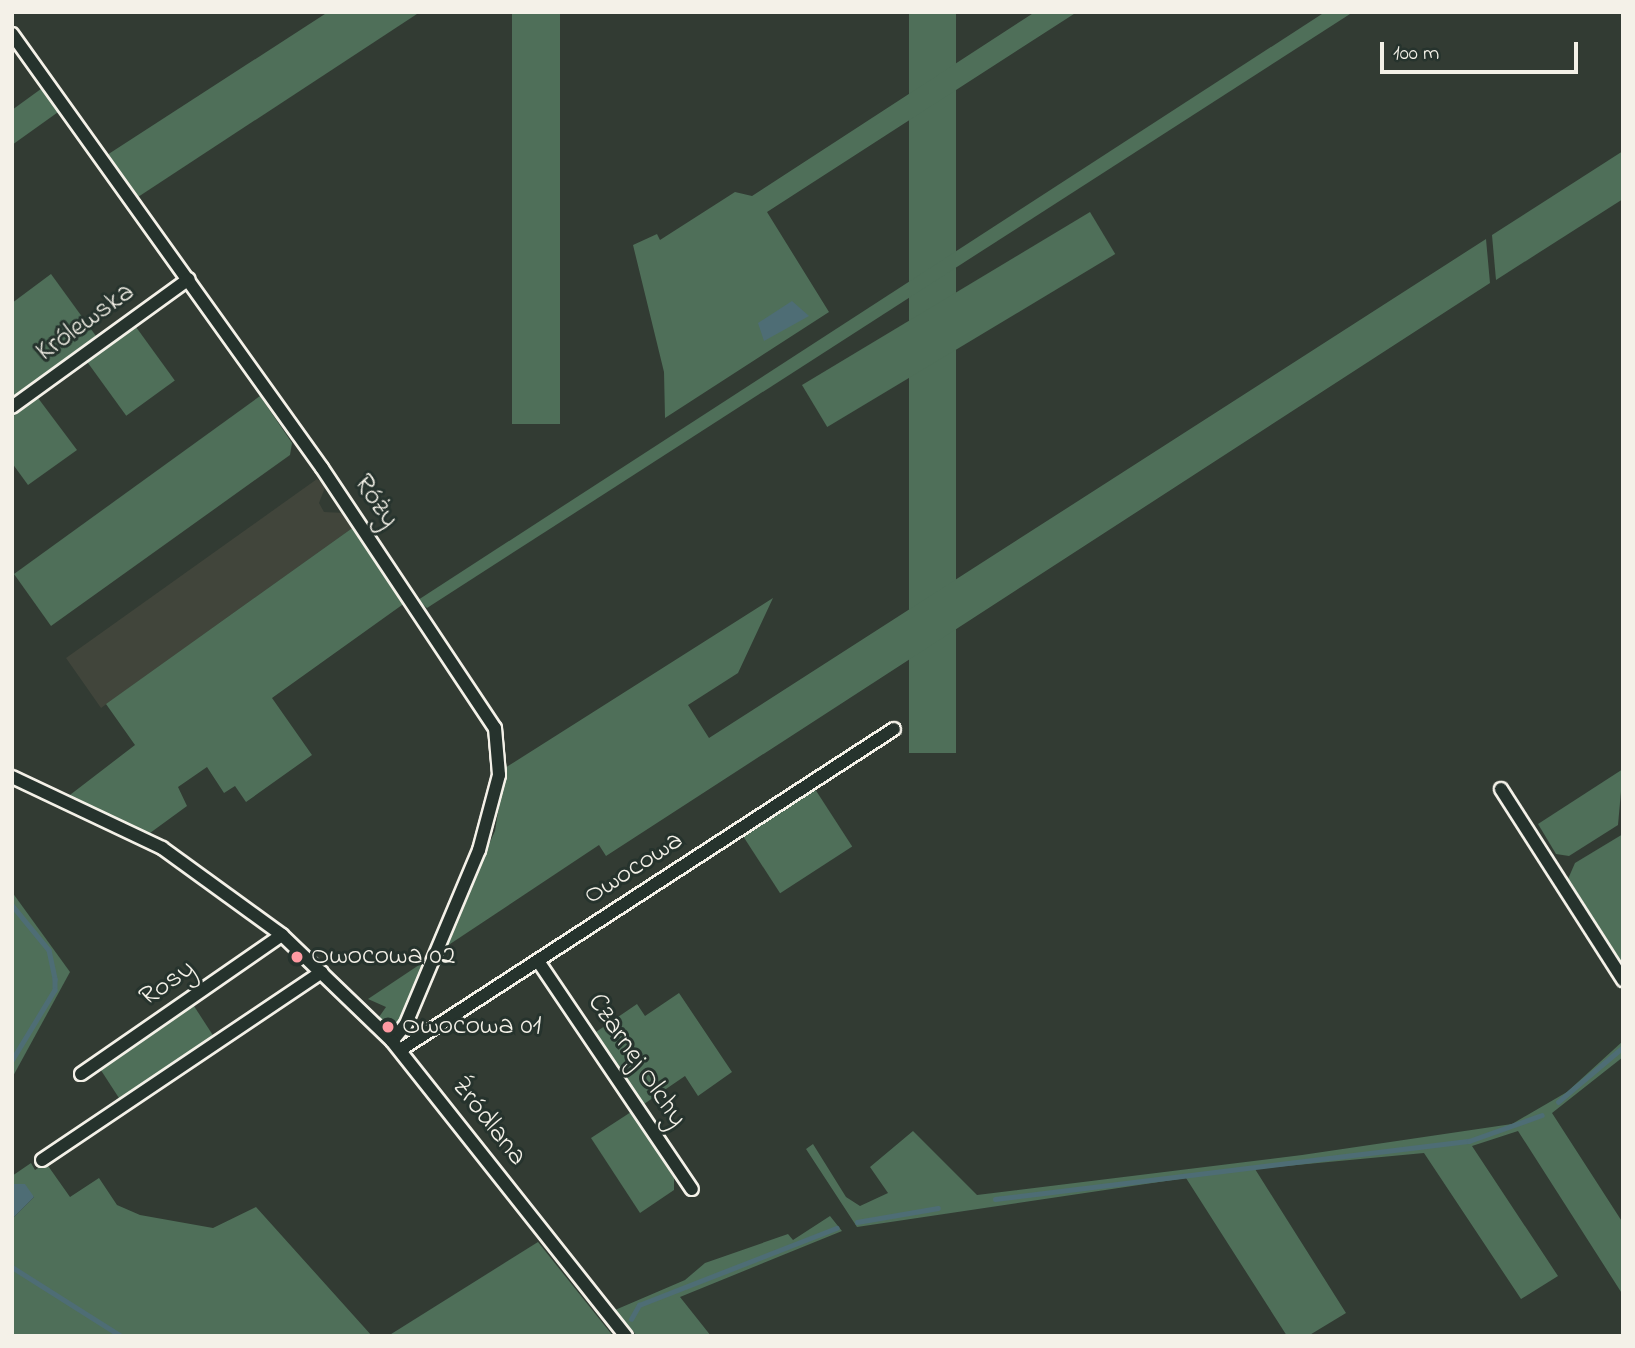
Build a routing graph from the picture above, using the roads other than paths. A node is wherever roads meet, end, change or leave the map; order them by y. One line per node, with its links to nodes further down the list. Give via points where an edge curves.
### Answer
1 (12, 34): 2 (street, Róży)
2 (189, 279): 3 (street, Królewska); 11 (street, Róży, via 449,651 495,728 499,775 479,850)
3 (12, 407)
4 (894, 729): 8 (street, Owocowa)
5 (12, 777): 7 (street, Źródlana, via 162,848)
6 (1502, 789): 10 (street)
7 (282, 935): 9 (street, Źródlana); 12 (street, Rosy)
8 (538, 961): 11 (street, Owocowa); 14 (street, Czarnej Olchy)
9 (322, 972): 11 (street, Źródlana); 13 (street)
10 (1623, 980)
11 (396, 1046): 15 (street, Źródlana)
12 (81, 1074)
13 (42, 1160)
14 (692, 1189)
15 (626, 1336)

